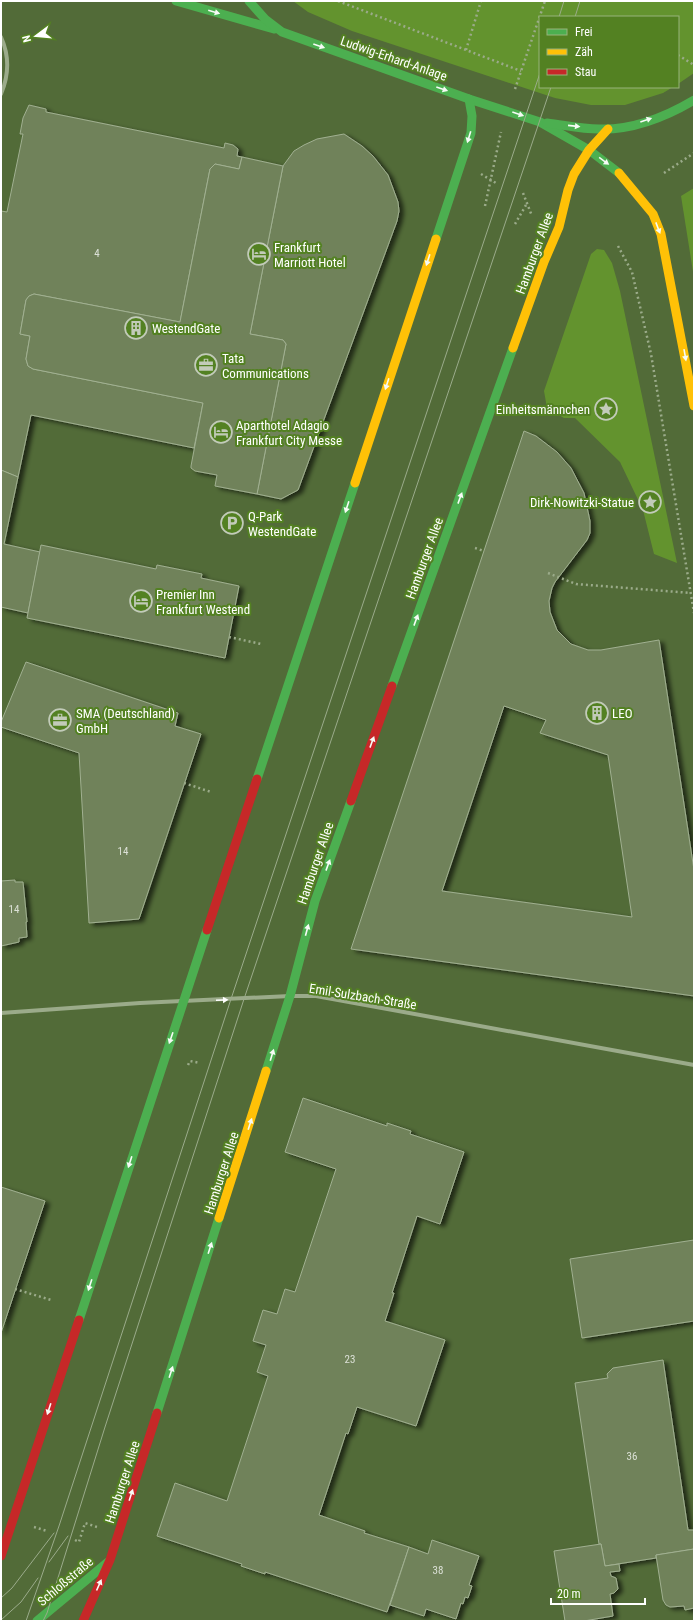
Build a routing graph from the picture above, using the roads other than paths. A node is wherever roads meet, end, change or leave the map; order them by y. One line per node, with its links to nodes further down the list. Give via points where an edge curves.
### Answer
1 (176, 1): 3 (street, one-way to 3)
2 (249, 1): 3 (street, Ludwig-Erhard-Anlage, via 265,19)
3 (282, 32): 6 (street, Ludwig-Erhard-Anlage, one-way to 6)
4 (1, 37): 5 (street, via 7,52 8,67)
5 (1, 94)
6 (470, 99): 8 (street, Ludwig-Erhard-Anlage, one-way to 8); 13 (street, one-way to 13, via 473,116 470,133)
7 (694, 100): 9 (street, Ludwig-Erhard-Anlage, one-way to 7, via 643,122)
8 (540, 122): 9 (street, Ludwig-Erhard-Anlage, one-way to 9); 10 (street, Ludwig-Erhard-Anlage)
9 (608, 129): 10 (street, Hamburger Allee)
10 (589, 150): 11 (street, Ludwig-Erhard-Anlage, one-way to 11, via 619,172 653,214 661,234); 12 (street, Hamburger Allee, one-way to 10, via 315,902 558,227 568,190 574,174)
11 (694, 406)
12 (290, 996): 13 (street, Emil-Sulzbach-Straße, one-way to 12); 15 (street, Emil-Sulzbach-Straße, via 323,998); 19 (street, Hamburger Allee, one-way to 12)
13 (184, 1001): 14 (street, Emil-Sulzbach-Straße); 16 (street, one-way to 16)
14 (1, 1013)
15 (694, 1064)
16 (7, 1537): 17 (street); 18 (street)
17 (1, 1548)
18 (1, 1556)
19 (110, 1560): 20 (street, Schloßstraße); 21 (street, Hamburger Allee, one-way to 19)
20 (37, 1621)
21 (83, 1621)

